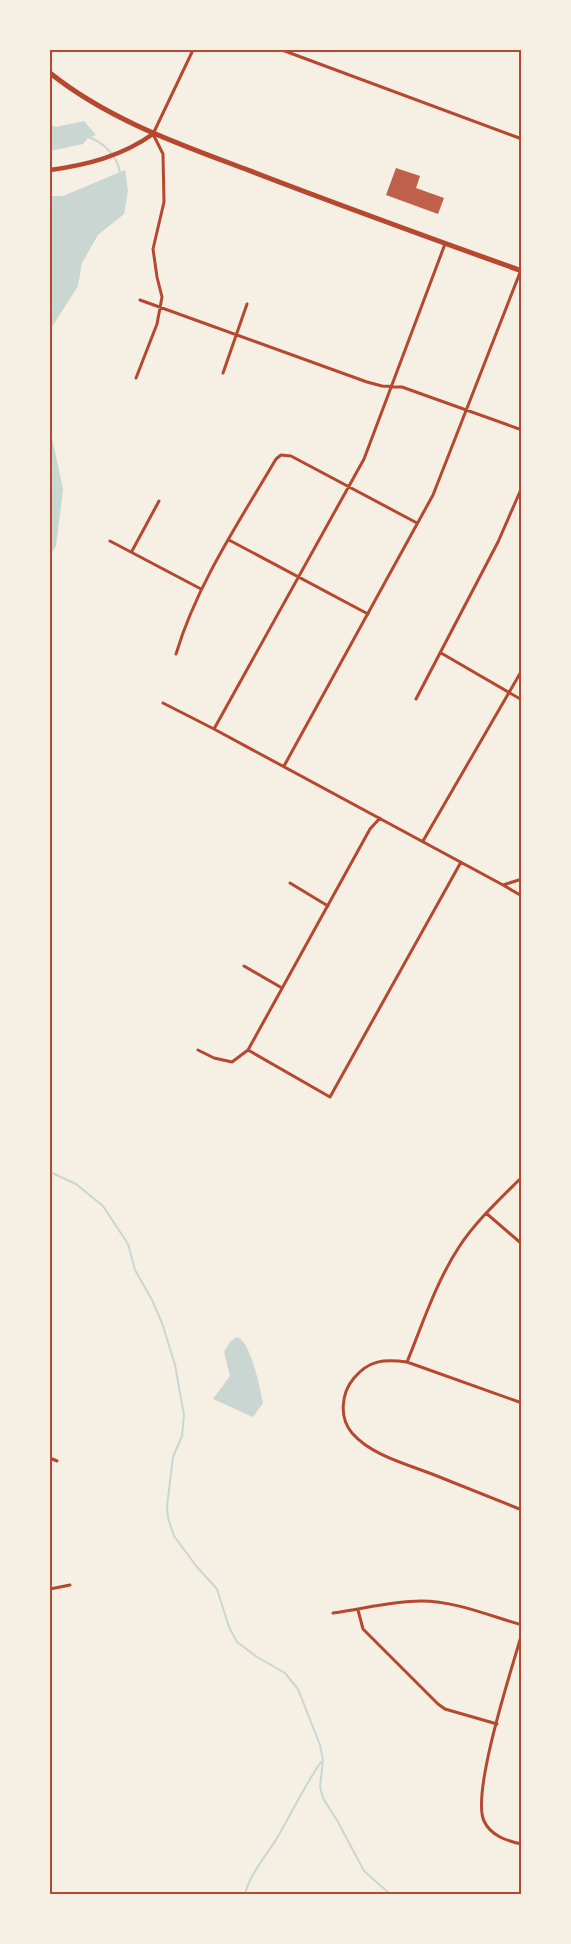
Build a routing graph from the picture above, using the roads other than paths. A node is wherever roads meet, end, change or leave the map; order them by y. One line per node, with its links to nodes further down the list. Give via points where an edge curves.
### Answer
1 (193, 50): 6 (street)
2 (282, 50): 7 (street)
3 (518, 50): 4 (street)
4 (522, 52)
5 (50, 74): 6 (main road, via 108,112)
6 (153, 134): 8 (main road, via 105,159); 9 (main road); 13 (street, via 163,154 164,202 153,249)
7 (522, 139)
8 (50, 170)
9 (445, 243): 10 (main road); 17 (street)
10 (521, 271): 18 (street)
11 (140, 300): 13 (street)
12 (248, 304): 14 (street)
13 (161, 308): 14 (street); 16 (street)
14 (236, 334): 15 (street); 17 (street, via 367,382)
15 (223, 373)
16 (136, 378)
17 (392, 386): 18 (street); 20 (street)
18 (466, 410): 19 (street); 23 (street, via 433,495)
19 (522, 430)
20 (350, 486): 23 (street); 24 (street, via 291,456 280,455); 27 (street)
21 (522, 487): 30 (street)
22 (159, 501): 26 (street)
23 (417, 523): 29 (street)
24 (229, 540): 27 (street); 28 (street)
25 (110, 541): 26 (street)
26 (132, 551): 28 (street)
27 (299, 577): 29 (street); 37 (street)
28 (202, 589): 31 (street, via 185,622)
29 (368, 614): 38 (street)
30 (441, 653): 33 (street); 34 (street)
31 (176, 654)
32 (522, 670): 33 (street)
33 (508, 693): 35 (street); 40 (street)
34 (416, 699)
35 (522, 700)
36 (163, 704): 37 (street)
37 (214, 729): 38 (street)
38 (284, 766): 39 (street)
39 (380, 818): 40 (street); 46 (street, via 370,829)
40 (423, 841): 41 (street)
41 (461, 862): 44 (street); 50 (street, via 330,1097)
42 (522, 879): 44 (street)
43 (290, 883): 46 (street)
44 (503, 885): 45 (street)
45 (522, 896)
46 (328, 906): 48 (street)
47 (244, 966): 48 (street)
48 (282, 988): 50 (street)
49 (198, 1050): 50 (street, via 232,1062)
50 (248, 1050)
51 (522, 1177): 52 (street)
52 (486, 1214): 53 (street); 54 (street, via 444,1272)
53 (522, 1244)
54 (406, 1362): 55 (street); 58 (street, via 374,1362 348,1385 343,1409 345,1424 351,1432 374,1450)
55 (522, 1403)
56 (50, 1458): 57 (street)
57 (57, 1461)
58 (522, 1510)
59 (70, 1585): 60 (street)
60 (50, 1589)
61 (358, 1610): 62 (street); 63 (street, via 424,1601); 65 (street, via 363,1629 438,1704)
62 (333, 1613)
63 (522, 1625)
64 (522, 1633): 65 (street)
65 (497, 1724): 66 (street, via 482,1780 481,1809 484,1822 495,1834)
66 (522, 1844)

